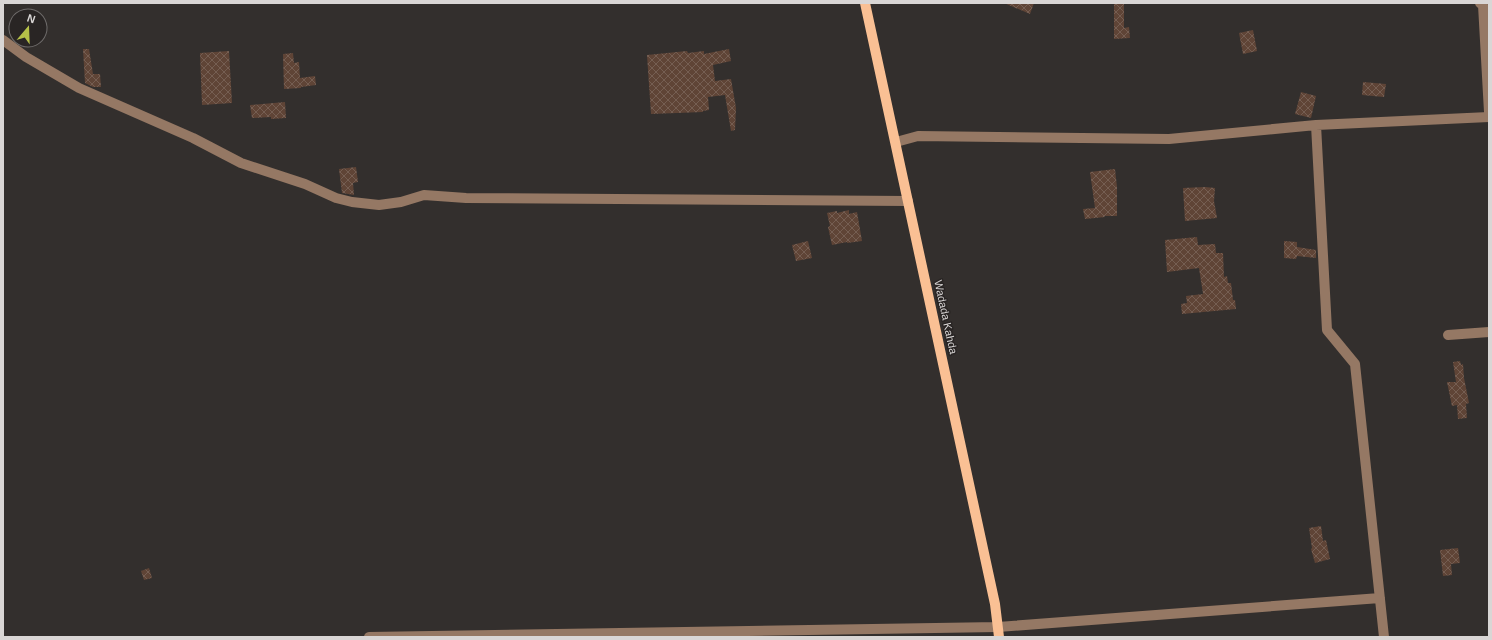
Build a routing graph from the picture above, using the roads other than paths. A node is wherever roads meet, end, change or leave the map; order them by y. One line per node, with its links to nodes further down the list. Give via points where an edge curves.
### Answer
1 (865, 3): 7 (main road, Wadada Kahda)
2 (1480, 3): 4 (street, via 1483,6)
3 (3, 40): 8 (street, via 26,57 79,88 193,138 240,163 352,202 401,202 424,195 466,198)
4 (1489, 112)
5 (1489, 117): 6 (street)
6 (1316, 125): 7 (street, via 1169,139 918,136); 11 (street, via 1327,330 1355,364)
7 (896, 142): 8 (main road, Wadada Kahda)
8 (908, 201): 12 (main road, Wadada Kahda, via 994,596)
9 (1489, 332): 10 (street)
10 (1448, 335)
11 (1380, 598): 12 (street); 14 (street)
12 (999, 632): 13 (street)
13 (369, 637)
14 (1384, 637)

